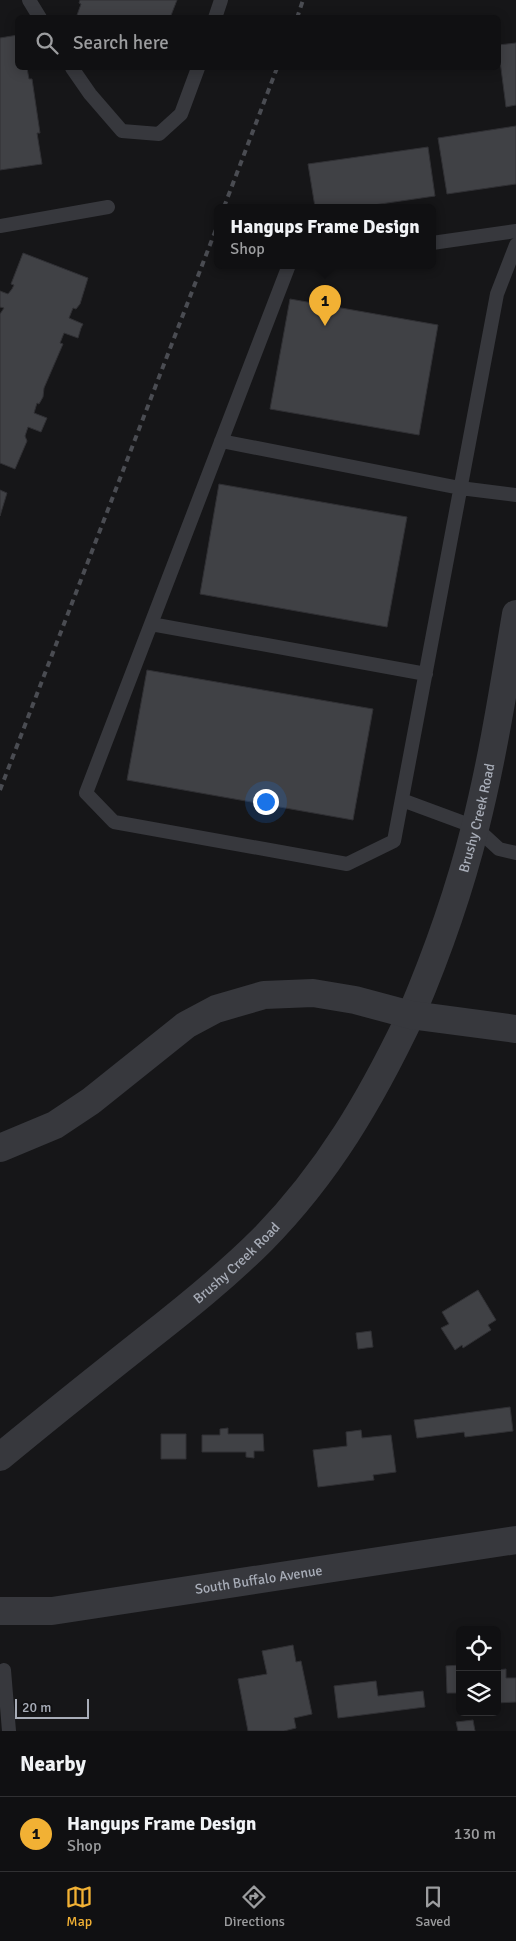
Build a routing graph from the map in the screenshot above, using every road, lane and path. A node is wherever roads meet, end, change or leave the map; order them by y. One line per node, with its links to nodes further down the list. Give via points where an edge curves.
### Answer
1 (28, 0): 3 (lane)
2 (221, 0): 4 (lane)
3 (38, 15)
4 (216, 15)
5 (73, 70): 6 (lane, via 122,131 159,134 181,114)
6 (197, 70)
7 (108, 207): 8 (lane)
8 (0, 226)
9 (516, 231): 10 (lane)
10 (436, 242)
11 (516, 245): 14 (lane, via 497,294)
12 (287, 269): 13 (lane)
13 (221, 441): 14 (lane); 17 (lane)
14 (460, 488): 15 (lane); 18 (lane)
15 (516, 495)
16 (516, 614): 19 (street, Brushy Creek Road)
17 (151, 624): 18 (lane); 20 (lane, via 86,792 114,822 347,864 394,841)
18 (426, 674): 20 (lane)
19 (509, 703): 21 (street, Brushy Creek Road)
20 (402, 800): 21 (lane)
21 (475, 827): 22 (lane, via 499,849); 23 (street, Brushy Creek Road, via 437,954)
22 (516, 853)
23 (411, 1015): 24 (street); 25 (street, via 313,993 264,995 216,1009 186,1026 91,1101 55,1125); 26 (street, Brushy Creek Road, via 381,1078 348,1134 305,1192 262,1240 215,1285)
24 (516, 1029)
25 (0, 1148)
26 (0, 1457)
27 (516, 1540): 28 (street, South Buffalo Avenue, via 52,1611)
28 (0, 1611)
29 (4, 1670): 30 (lane)
30 (9, 1731)

